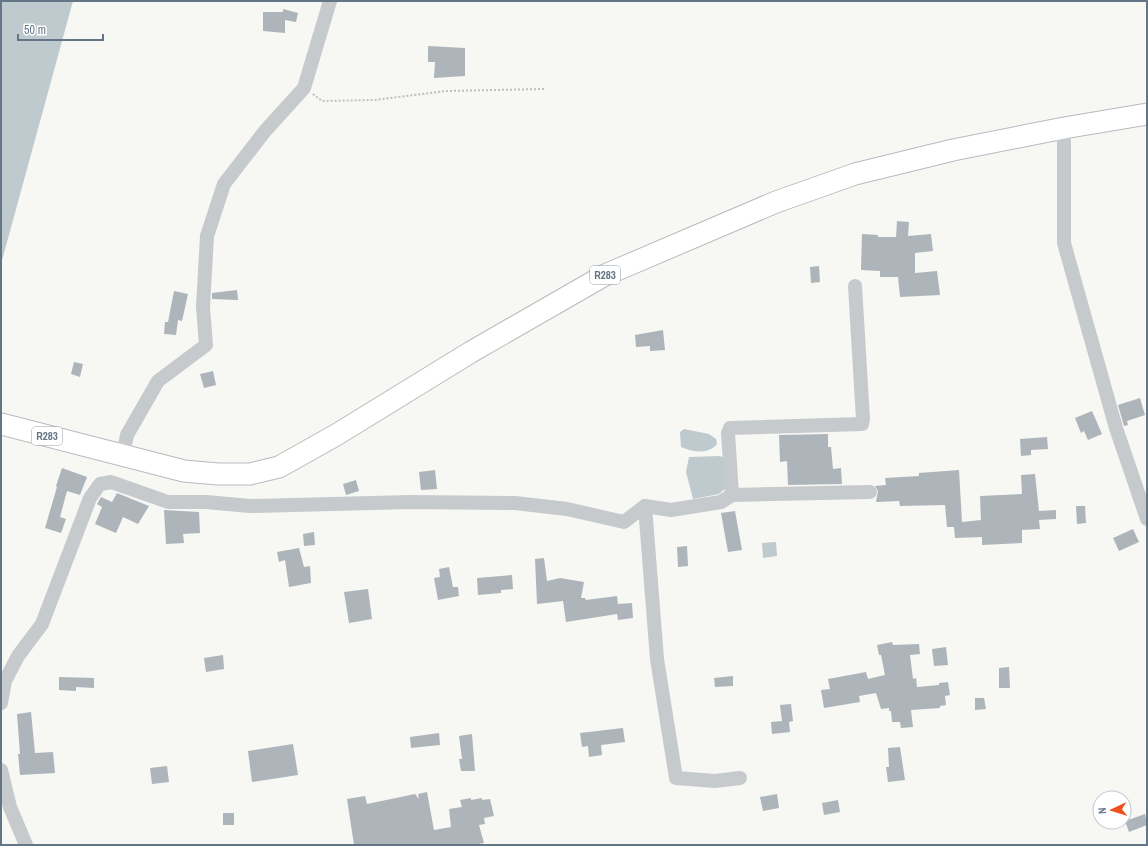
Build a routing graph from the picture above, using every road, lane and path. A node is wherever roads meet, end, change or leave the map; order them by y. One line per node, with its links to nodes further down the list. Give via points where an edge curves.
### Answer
1 (330, 1): 2 (street)
2 (304, 88): 3 (path, via 322,101 374,100 447,91); 8 (street, via 265,131 224,184 207,236 203,307 206,345 158,381 127,435)
3 (544, 89)
4 (1147, 114): 5 (main road, R283)
5 (1064, 128): 8 (main road, R283, via 953,150 854,174 776,202 605,275 279,467 250,474 218,474 184,471); 12 (street, via 1064,243 1116,428)
6 (855, 286): 10 (street, via 862,424 730,428 728,432)
7 (1, 424): 8 (main road, R283)
8 (123, 456)
9 (870, 492): 10 (street)
10 (732, 495): 11 (street, via 721,502 671,510)
11 (645, 506): 13 (street, via 624,522 567,509 515,503 411,502 250,506 168,502 111,482 100,484 90,498 42,624 18,656 5,681); 15 (street, via 657,659 676,778 715,781)
12 (1147, 519)
13 (1, 703)
14 (1, 770): 16 (street, via 10,807)
15 (740, 778)
16 (26, 845)

